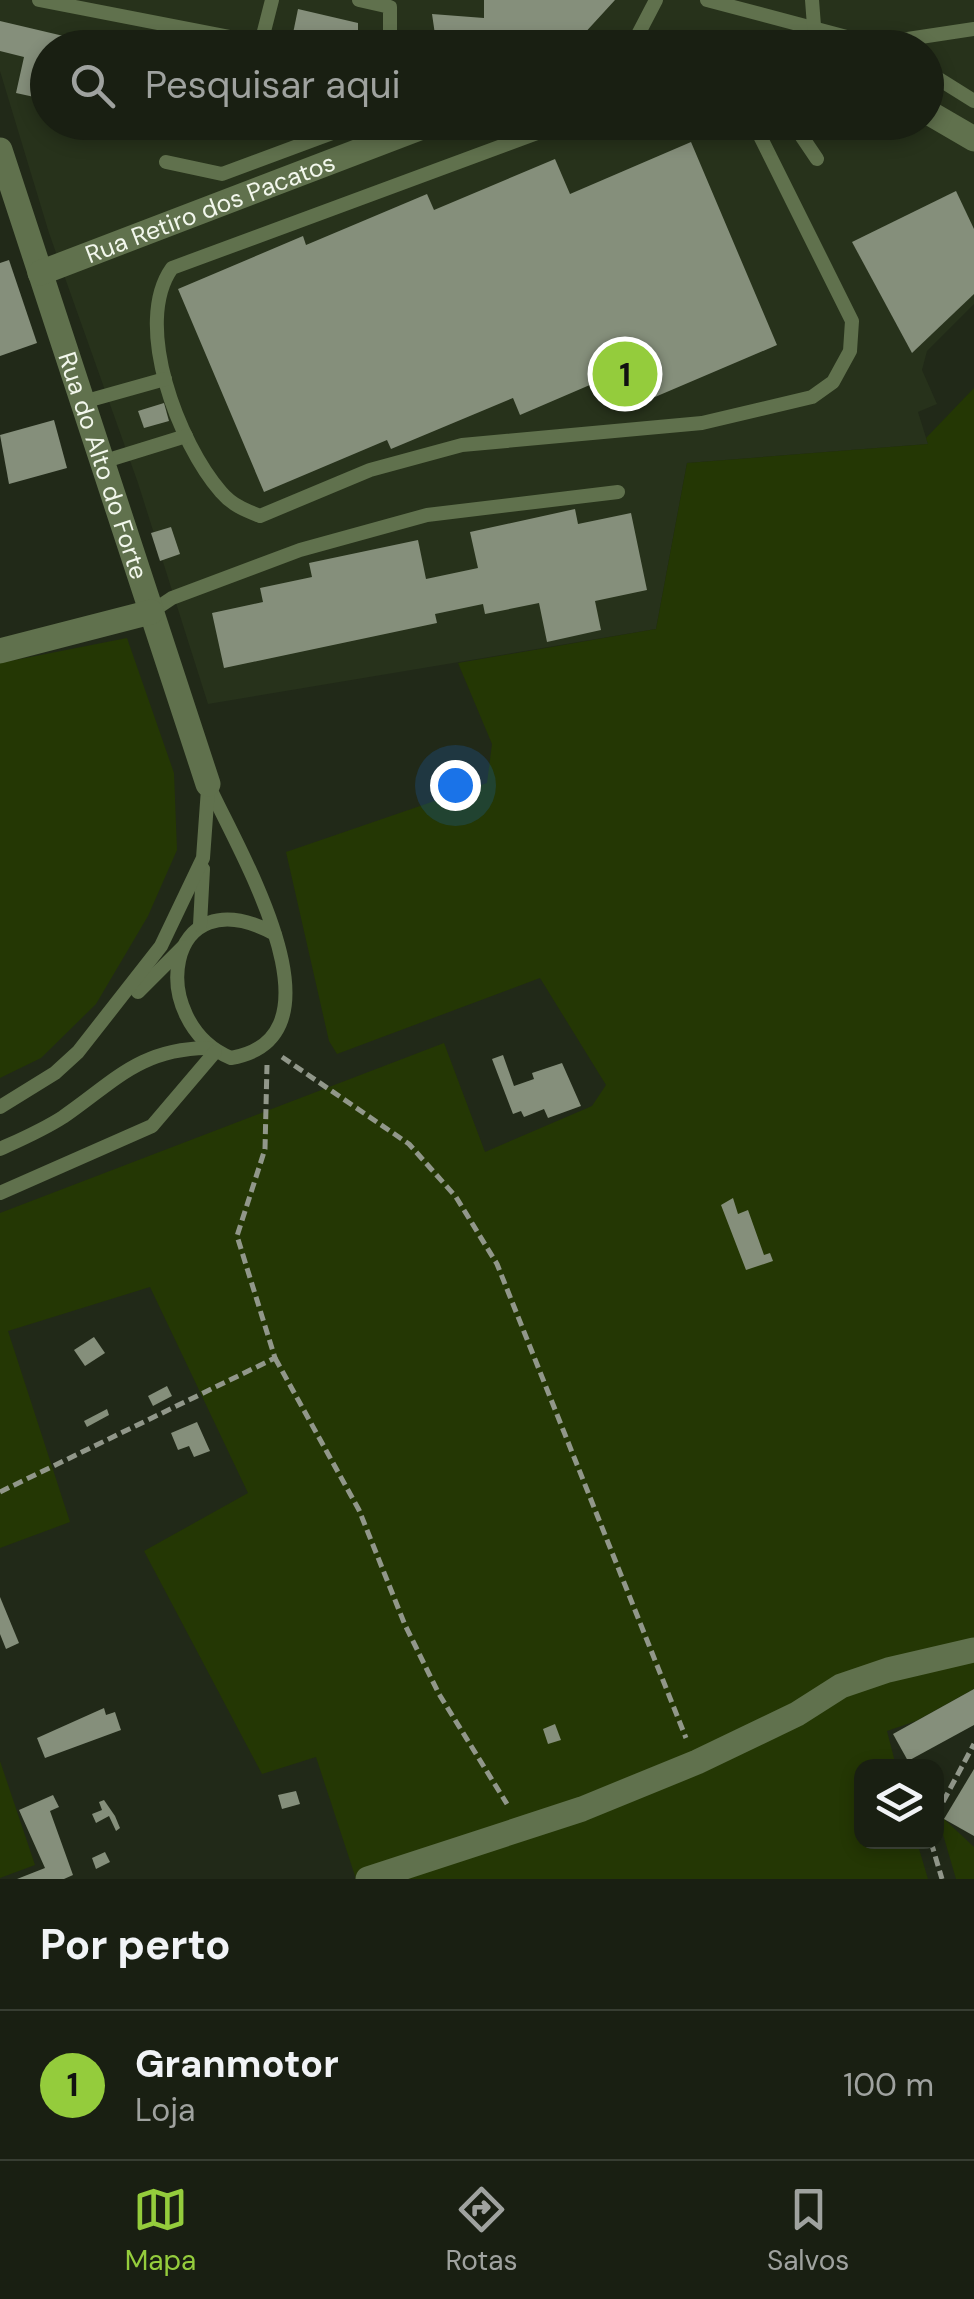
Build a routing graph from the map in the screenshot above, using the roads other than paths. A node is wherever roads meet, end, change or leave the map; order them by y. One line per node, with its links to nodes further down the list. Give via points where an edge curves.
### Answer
1 (39, 0): 9 (lane)
2 (272, 0): 10 (lane)
3 (359, 0): 11 (lane, via 390,7)
4 (656, 0): 12 (lane)
5 (707, 0): 7 (lane)
6 (812, 0): 7 (lane)
7 (814, 26): 13 (lane)
8 (974, 29): 14 (lane)
9 (194, 30)
10 (264, 30)
11 (390, 30)
12 (640, 30)
13 (828, 30)
14 (944, 35)
15 (944, 83): 16 (lane)
16 (974, 101)
17 (944, 122): 18 (street)
18 (974, 139)
19 (314, 140): 26 (lane, via 222,174)
20 (388, 140): 27 (street, Rua Retiro dos Pacatos)
21 (518, 140): 28 (lane, via 172,268 160,284 154,318)
22 (763, 140): 30 (lane, via 852,321 850,352 833,382 812,397 702,423 462,445 370,470 260,516 222,493)
23 (804, 140): 25 (lane)
24 (0, 150): 27 (street, Rua do Alto do Forte)
25 (817, 159)
26 (166, 162)
27 (40, 272): 29 (street, Rua do Alto do Forte)
28 (166, 378): 29 (lane); 30 (lane)
29 (82, 402): 31 (street, Rua do Alto do Forte)
30 (186, 436): 31 (lane)
31 (102, 462): 33 (street, Rua do Alto do Forte)
32 (618, 492): 33 (lane, via 427,515 300,550 172,598)
33 (152, 612): 34 (street); 35 (street, Rua do Alto do Forte)
34 (0, 651)
35 (208, 784): 36 (lane); 38 (lane)
36 (203, 858): 37 (lane); 41 (lane, via 162,946)
37 (200, 925): 38 (lane, via 219,916 245,918); 39 (lane)
38 (275, 934): 40 (lane, via 288,997 283,1026 267,1047 231,1058)
39 (183, 947): 40 (lane, via 177,986 185,1014); 41 (lane)
40 (211, 1050): 43 (lane, via 156,1055 127,1067 66,1115); 44 (lane, via 152,1126)
41 (78, 1052): 42 (lane)
42 (0, 1107)
43 (0, 1149)
44 (0, 1193)
45 (974, 1650): 46 (street, via 841,1686 697,1762)
46 (368, 1879)

